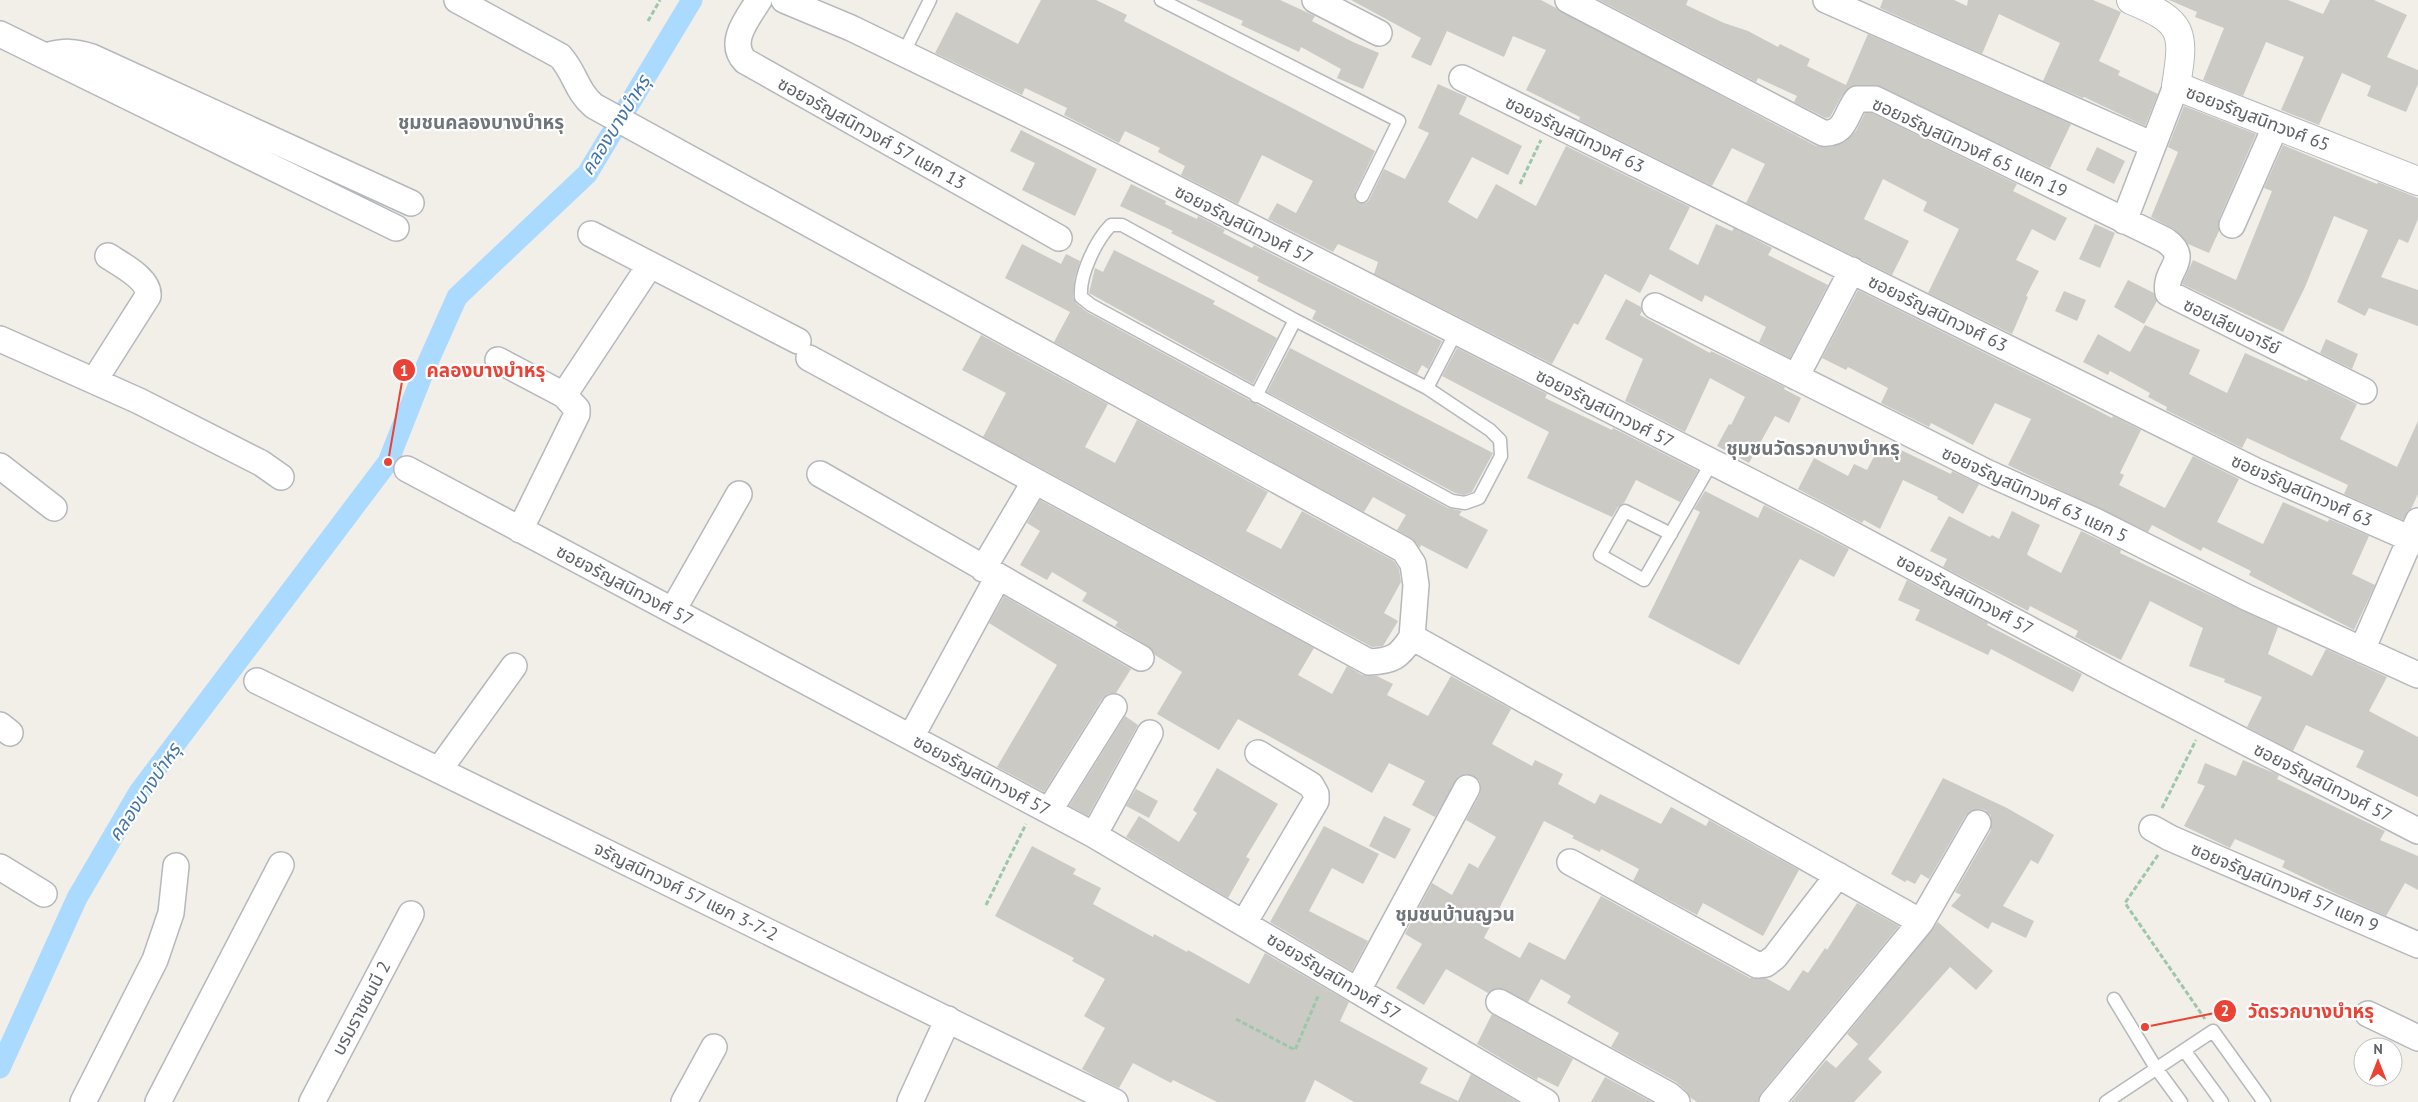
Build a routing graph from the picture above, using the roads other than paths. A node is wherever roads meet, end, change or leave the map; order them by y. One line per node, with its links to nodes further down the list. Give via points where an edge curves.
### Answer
1 (457, 0): 53 (street, via 560,56 570,67 581,93 594,106 1404,550 1413,564 1416,585)
2 (759, 0): 25 (street, ซอยจรัญสนิทวงศ์ 57 แยก 13, via 737,44 738,54 745,61)
3 (784, 0): 12 (street, ซอยจรัญสนิทวงศ์ 57)
4 (930, 0): 12 (lane)
5 (1161, 0): 19 (lane, via 1399,121)
6 (1315, 0): 11 (street)
7 (1568, 0): 21 (street, ซอยจรัญสนิทวงศ์ 65 แยก 19, via 1823,133 1833,134 1840,130 1857,99 1875,99)
8 (1826, 0): 17 (street)
9 (2131, 0): 15 (street, ซอยจรัญสนิทวงศ์ 65, via 2171,21 2180,34)
10 (0, 34): 13 (street)
11 (1379, 34)
12 (903, 54): 31 (street, ซอยจรัญสนิทวงศ์ 57)
13 (46, 56): 20 (street, via 76,51 92,57); 23 (street)
14 (1462, 78): 28 (street, ซอยจรัญสนิทวงศ์ 63)
15 (2176, 86): 16 (street, ซอยจรัญสนิทวงศ์ 65); 17 (street)
16 (2276, 125): 18 (street, ซอยจรัญสนิทวงศ์ 65); 22 (street)
17 (2153, 145): 21 (street)
18 (2418, 181)
19 (1362, 196)
20 (411, 203)
21 (2124, 221): 37 (street, ซอยเลียบอารีย์, via 2173,246 2178,254 2166,285 2168,293)
22 (2232, 225)
23 (396, 228)
24 (591, 234): 27 (street)
25 (1059, 238)
26 (108, 256): 35 (street, via 145,283 148,296)
27 (650, 265): 38 (street); 45 (street)
28 (1852, 270): 34 (street); 50 (street, ซอยจรัญสนิทวงศ์ 63, via 2256,471)
29 (1655, 306): 34 (street, ซอยจรัญสนิทวงศ์ 63 แยก 5)
30 (1295, 320): 36 (lane); 39 (lane); 39 (lane, via 1122,225 1111,225 1102,234 1080,283 1081,297)
31 (1456, 332): 36 (lane); 40 (street, ซอยจรัญสนิทวงศ์ 57)
32 (0, 339): 35 (street)
33 (498, 360): 38 (street)
34 (1796, 377): 54 (street, ซอยจรัญสนิทวงศ์ 63 แยก 5, via 1988,474 2095,521 2246,597)
35 (94, 381): 44 (street, via 139,401)
36 (1427, 388): 39 (lane, via 1500,440 1501,456 1479,498 1465,503 1452,501)
37 (2364, 391)
38 (564, 395): 48 (street, via 577,408 577,414)
39 (1256, 396)
40 (1712, 462): 49 (lane); 67 (street, ซอยจรัญสนิทวงศ์ 57)
41 (0, 466): 47 (street)
42 (407, 469): 48 (street, ซอยจรัญสนิทวงศ์ 57)
43 (820, 474): 51 (street)
44 (280, 476)
45 (1034, 481): 51 (street); 53 (street, via 1370,662 1386,662 1401,654)
46 (739, 494): 52 (street)
47 (54, 508)
48 (520, 530): 52 (street, ซอยจรัญสนิทวงศ์ 57)
49 (1671, 534): 49 (lane, via 1625,510 1600,555 1644,580)
50 (2415, 534): 54 (street)
51 (990, 573): 55 (street); 61 (street)
52 (673, 610): 61 (street, ซอยจรัญสนิทวงศ์ 57)
53 (1413, 625): 74 (street)
54 (2362, 650): 57 (street, ซอยจรัญสนิทวงศ์ 63 แยก 5)
55 (1140, 658)
56 (514, 666): 63 (street)
57 (2418, 675)
58 (257, 680): 63 (street, จรัญสนิทวงศ์ 57 แยก 3-7-2)
59 (1114, 707): 65 (street)
60 (1150, 733): 69 (street)
61 (911, 737): 65 (street, ซอยจรัญสนิทวงศ์ 57)
62 (1258, 753): 78 (street, via 1311,784 1316,800)
63 (439, 770): 84 (street, จรัญสนิทวงศ์ 57 แยก 3-7-2)
64 (1467, 788): 80 (street)
65 (1043, 807): 69 (street, ซอยจรัญสนิทวงศ์ 57)
66 (1978, 823): 77 (street)
67 (2418, 831)
68 (2161, 833): 79 (street, ซอยจรัญสนิทวงศ์ 57 แยก 9)
69 (1094, 834): 78 (street, ซอยจรัญสนิทวงศ์ 57)
70 (1570, 862): 74 (street, via 1757,965 1766,964 1775,957)
71 (281, 865): 90 (street)
72 (176, 866): 89 (street, via 170,913 155,960)
73 (0, 867): 75 (street)
74 (1838, 875): 77 (street)
75 (44, 894)
76 (411, 914): 91 (street, บรมราชชนนี 2)
77 (1921, 922): 97 (street)
78 (1244, 923): 80 (street, ซอยจรัญสนิทวงศ์ 57)
79 (2418, 944)
80 (1358, 990): 95 (street, ซอยจรัญสนิทวงศ์ 57)
81 (2114, 999): 88 (lane)
82 (1499, 1002): 96 (street)
83 (2368, 1014): 85 (street)
84 (948, 1020): 93 (street); 94 (street, จรัญสนิทวงศ์ 57 แยก 3-7-2)
85 (2418, 1038)
86 (714, 1047): 92 (street)
87 (2184, 1050): 88 (lane); 100 (lane); 101 (lane, via 2212,1031)
88 (2156, 1068): 98 (lane); 99 (lane)
89 (83, 1102)
90 (158, 1102)
91 (312, 1102)
92 (684, 1102)
93 (910, 1102)
94 (1115, 1102)
95 (1546, 1102)
96 (1677, 1102)
97 (1772, 1102)
98 (2106, 1102)
99 (2180, 1102)
100 (2222, 1102)
101 (2264, 1102)

